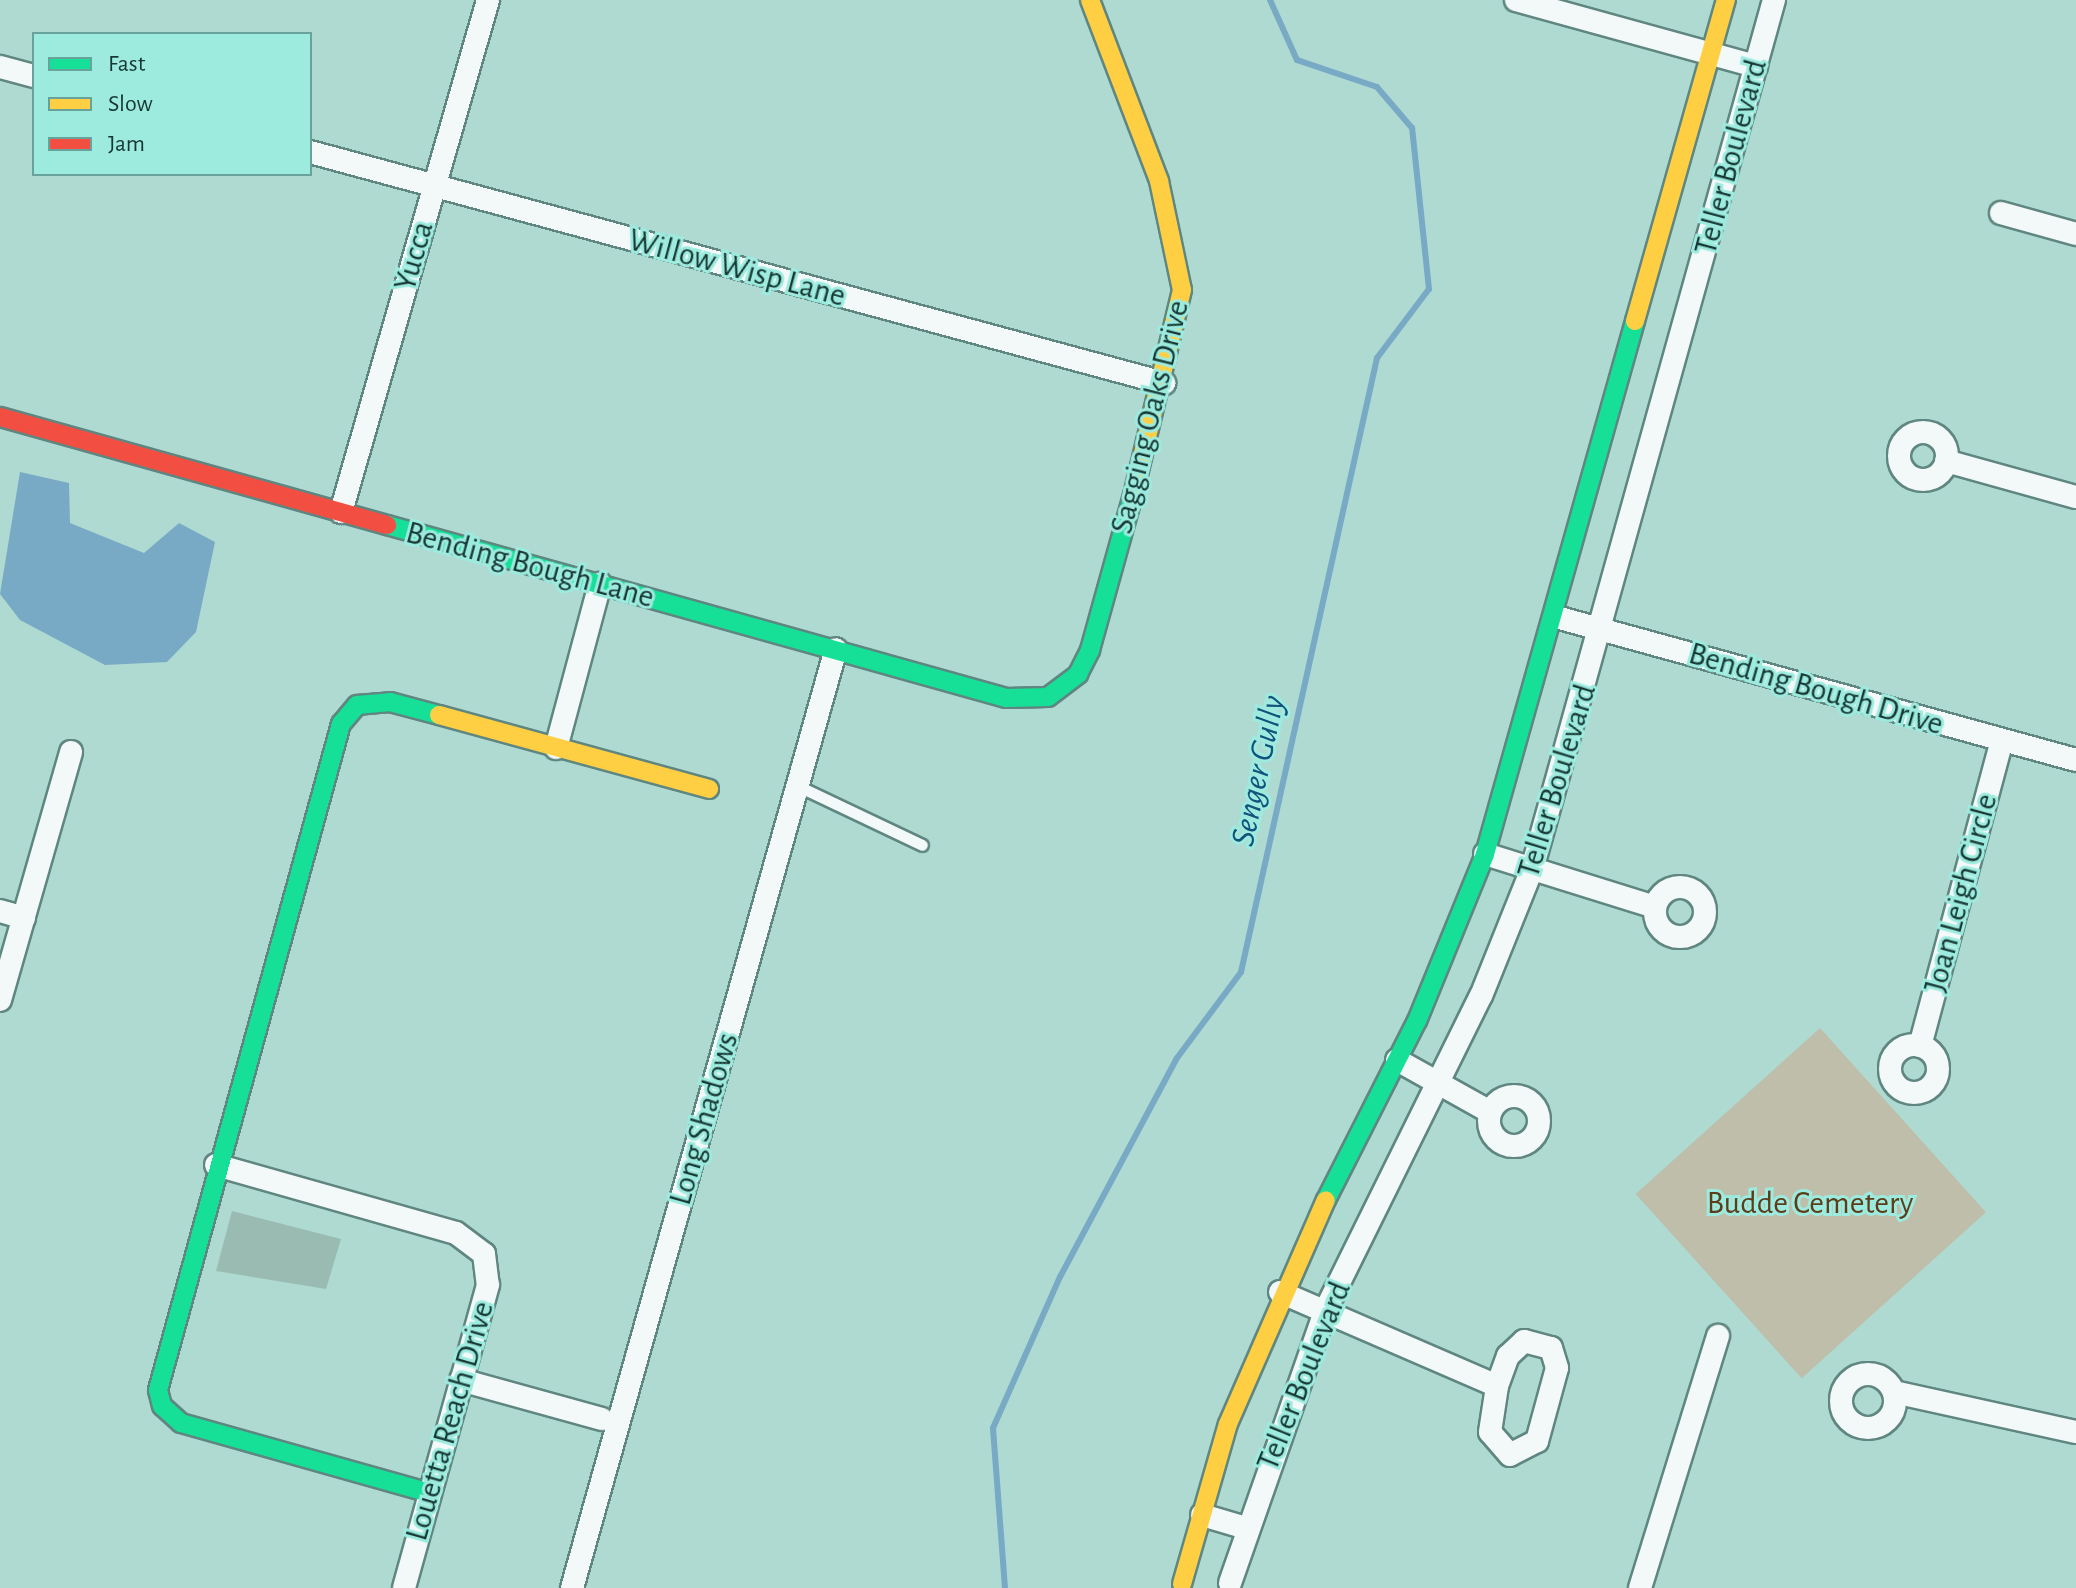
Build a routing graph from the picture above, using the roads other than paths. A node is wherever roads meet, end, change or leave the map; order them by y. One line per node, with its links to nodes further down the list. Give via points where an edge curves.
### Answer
1 (488, 0): 11 (street, Yucca)
2 (1090, 0): 14 (street, Sagging Oaks Drive, via 1159,181 1178,258 1178,325)
3 (1516, 0): 6 (street)
4 (1726, 0): 6 (street, Teller Boulevard)
5 (1774, 0): 7 (street, Teller Boulevard)
6 (1712, 53): 7 (street); 20 (street, Teller Boulevard)
7 (1756, 66): 21 (street, Teller Boulevard)
8 (0, 67): 9 (street)
9 (32, 75)
10 (312, 153): 11 (street, Willow Wisp Lane)
11 (434, 186): 14 (street, Willow Wisp Lane); 18 (street, Yucca)
12 (2001, 213): 13 (street)
13 (2076, 234)
14 (1164, 383): 23 (street, Sagging Oaks Drive, via 1090,650)
15 (0, 417): 18 (street, Bending Bough Lane)
16 (1946, 461): 17 (street)
17 (2076, 497)
18 (341, 512): 19 (street, Bending Bough Lane)
19 (600, 584): 22 (street, Bending Bough Lane); 25 (street)
20 (1556, 617): 21 (street, Bending Bough Drive); 31 (street, Teller Boulevard)
21 (1601, 629): 24 (street, Bending Bough Drive); 32 (street, Teller Boulevard)
22 (836, 649): 23 (street, Bending Bough Lane, via 1006,698); 28 (street, Long Shadows)
23 (1061, 692)
24 (2002, 741): 27 (street, Bending Bough Drive); 37 (street, Joan Leigh Circle)
25 (556, 748): 29 (street); 41 (street, via 390,702 365,702 348,714)
26 (71, 752): 35 (street)
27 (2076, 760)
28 (798, 786): 30 (lane); 56 (street, Long Shadows)
29 (709, 789)
30 (922, 845)
31 (1485, 854): 32 (street); 38 (street, Teller Boulevard)
32 (1532, 869): 33 (street); 39 (street, Teller Boulevard)
33 (1655, 907)
34 (0, 911): 35 (street)
35 (24, 918): 36 (street)
36 (0, 1000)
37 (1920, 1046)
38 (1397, 1060): 39 (street); 42 (street, Teller Boulevard)
39 (1439, 1084): 40 (street); 43 (street, Teller Boulevard)
40 (1490, 1112)
41 (216, 1165): 45 (street, Louetta Reach Drive, via 456,1233 484,1254 488,1285); 50 (street, via 161,1364 162,1406 195,1428)
42 (1280, 1292): 43 (street); 51 (street, Teller Boulevard, via 1228,1424)
43 (1325, 1311): 46 (street); 52 (street, Teller Boulevard)
44 (1718, 1336): 57 (street)
45 (461, 1380): 48 (street); 50 (street, Louetta Reach Drive)
46 (1497, 1386): 46 (street, via 1508,1356 1524,1341 1544,1343 1556,1357 1537,1441 1520,1454 1500,1450 1490,1432)
47 (1894, 1392): 49 (street)
48 (602, 1419)
49 (2076, 1431)
50 (430, 1493): 55 (street, Louetta Reach Drive)
51 (1202, 1515): 52 (street); 54 (street, Teller Boulevard)
52 (1246, 1528): 53 (street, Teller Boulevard)
53 (1230, 1583)
54 (1182, 1584)
55 (404, 1588)
56 (572, 1588)
57 (1640, 1588)

